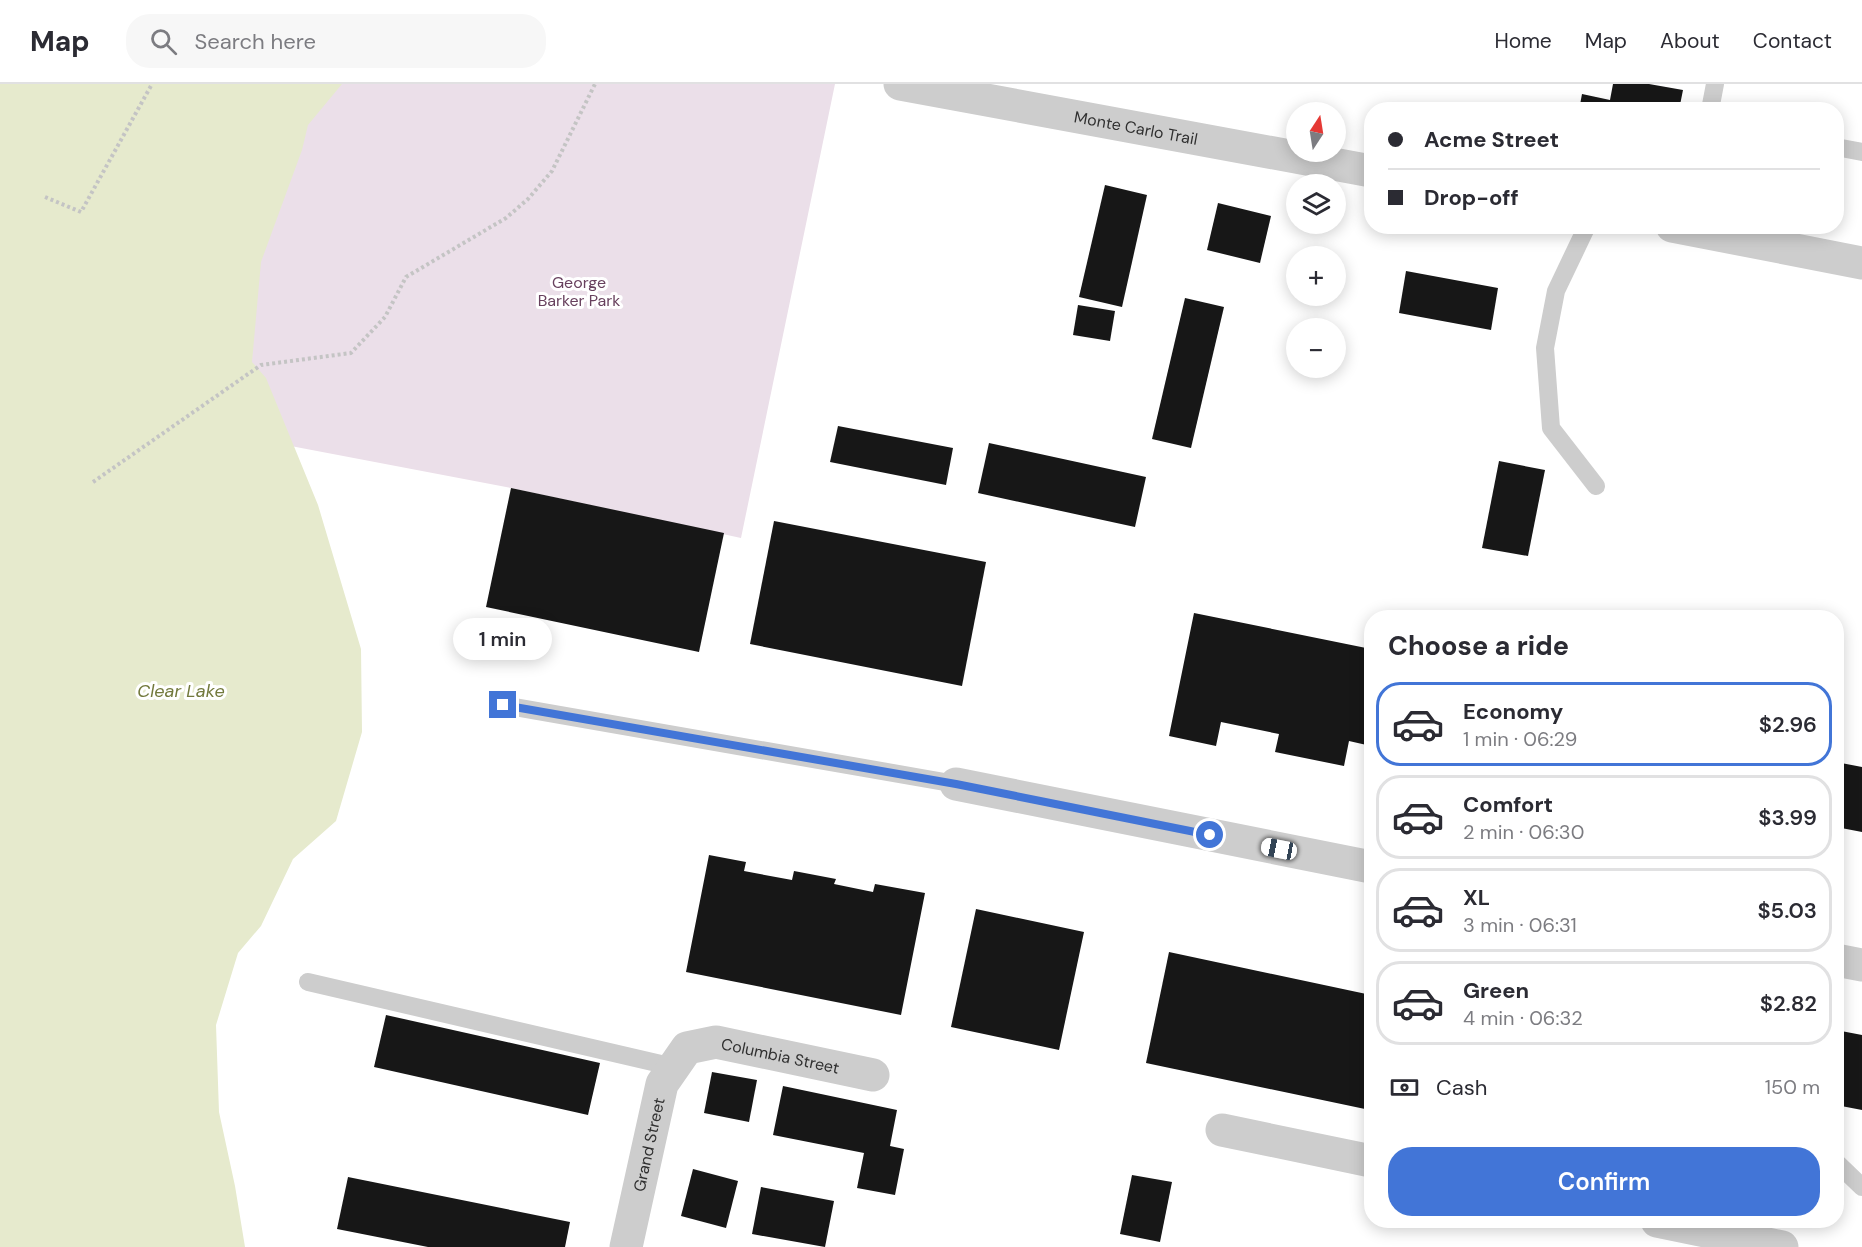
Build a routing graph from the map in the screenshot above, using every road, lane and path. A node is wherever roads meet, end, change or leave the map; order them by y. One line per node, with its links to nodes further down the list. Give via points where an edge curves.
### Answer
1 (152, 84): 9 (path, via 81,212)
2 (596, 84): 13 (path, via 552,171 528,199 506,218 406,277 385,316 351,353 261,365)
3 (900, 84): 8 (street, Monte Carlo Trail)
4 (1715, 84): 5 (lane)
5 (1712, 102)
6 (1844, 149): 7 (lane)
7 (1862, 152)
8 (1364, 170)
9 (45, 196)
10 (1583, 234): 14 (lane, via 1556,291 1545,348 1551,428)
11 (1713, 234): 12 (street)
12 (1862, 263)
13 (93, 482)
14 (1596, 486)
15 (503, 705): 16 (lane)
16 (956, 784): 17 (street)
17 (1364, 866)
18 (1844, 962): 19 (street)
19 (1862, 965)
20 (308, 982): 21 (lane)
21 (680, 1058): 22 (street, Columbia Street, via 716,1042); 28 (street, Grand Street, via 662,1084)
22 (873, 1075)
23 (1222, 1130): 24 (street)
24 (1364, 1160)
25 (1844, 1170): 26 (lane)
26 (1862, 1187)
27 (1691, 1228): 29 (street)
28 (626, 1247)
29 (1782, 1247)

